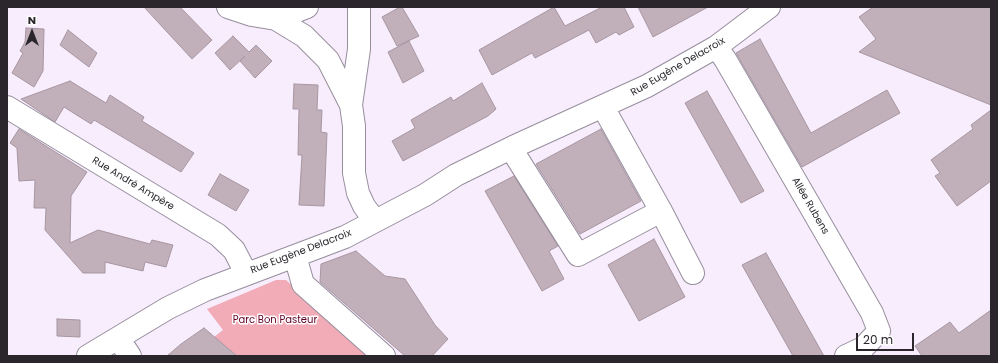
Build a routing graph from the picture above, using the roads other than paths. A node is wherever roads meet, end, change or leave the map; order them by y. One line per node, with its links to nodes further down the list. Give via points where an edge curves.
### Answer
1 (228, 7): 5 (street)
2 (307, 7): 5 (street)
3 (359, 7): 7 (street, via 359,49)
4 (769, 7): 6 (street, Rue Eugène Delacroix)
5 (276, 19): 7 (street, via 304,36 328,60)
6 (716, 47): 9 (street, Rue Eugène Delacroix, via 647,86); 20 (street, Allée Rubens, via 872,313 879,332 862,348)
7 (351, 105): 12 (street, via 354,126 354,173 358,193)
8 (7, 107): 15 (street, Rue André Ampère, via 218,235 234,250)
9 (602, 107): 10 (street, Rue Eugène Delacroix); 11 (street)
10 (513, 147): 11 (street, via 517,158 578,255); 12 (street, Rue Eugène Delacroix, via 456,174 426,195)
11 (661, 211): 14 (street)
12 (375, 221): 13 (street, Rue Eugène Delacroix, via 345,237)
13 (295, 256): 15 (street, Rue Eugène Delacroix); 19 (street, via 303,284)
14 (693, 273)
15 (246, 274): 16 (street, Rue Eugène Delacroix, via 168,308)
16 (118, 338): 17 (street, Rue Eugène Delacroix); 18 (street)
17 (88, 356)
18 (130, 356)
19 (384, 356)
20 (846, 356)

